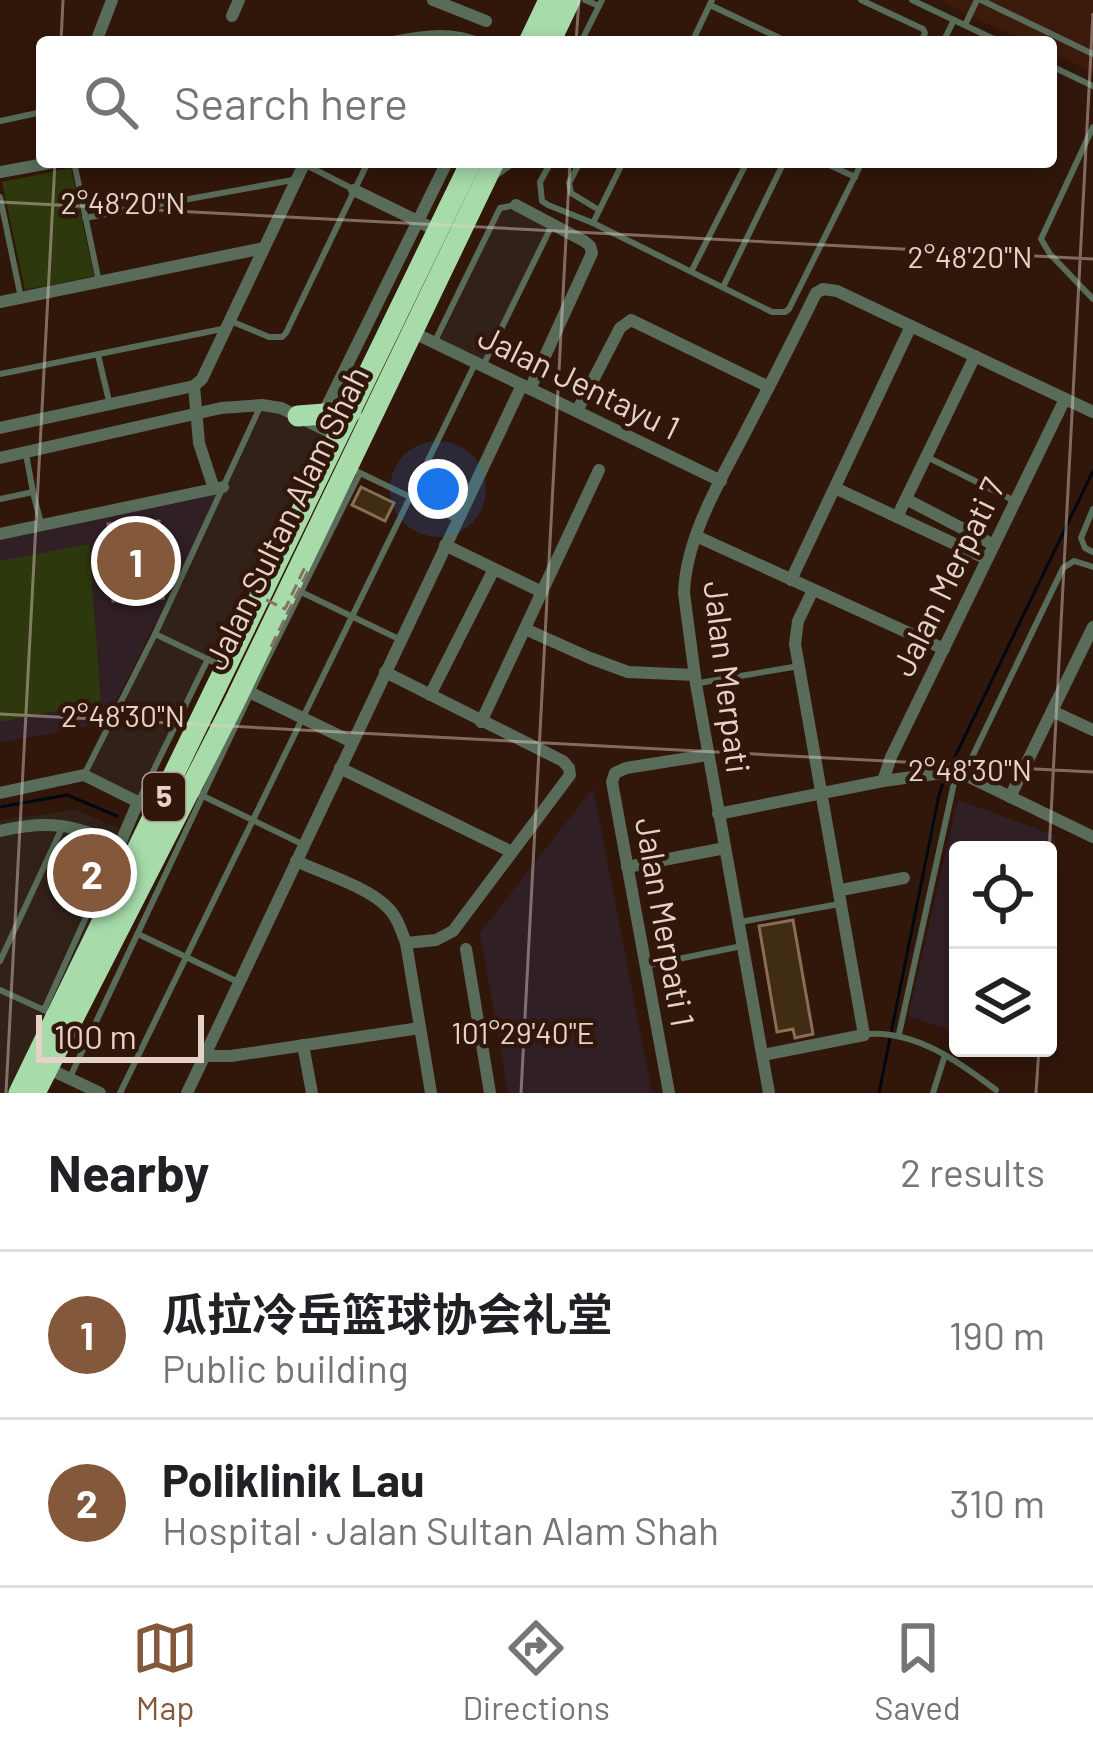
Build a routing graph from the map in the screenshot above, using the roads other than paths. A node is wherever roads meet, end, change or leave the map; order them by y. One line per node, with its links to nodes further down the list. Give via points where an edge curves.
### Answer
1 (112, 0): 17 (street)
2 (239, 0): 12 (street)
3 (433, 0): 14 (street)
4 (570, 0): 22 (highway)
5 (585, 0): 10 (lane)
6 (861, 0): 26 (lane)
7 (912, 0): 13 (lane)
8 (979, 0): 15 (lane); 29 (lane)
9 (546, 2): 21 (highway)
10 (600, 3): 23 (lane)
11 (711, 3): 24 (lane); 25 (lane)
12 (232, 16)
13 (954, 20): 15 (lane); 27 (lane)
14 (487, 21)
15 (964, 25): 28 (lane)
16 (431, 31): 18 (lane); 19 (lane); 20 (lane)
17 (98, 36)
18 (406, 36)
19 (429, 36)
20 (470, 36)
21 (532, 36)
22 (553, 36)
23 (584, 36)
24 (695, 36)
25 (776, 36)
26 (924, 36)
27 (946, 36)
28 (987, 36)
29 (1055, 36)
30 (1057, 37): 31 (lane)
31 (1093, 54)
32 (1057, 69): 33 (lane)
33 (1093, 86)
34 (36, 113): 35 (lane)
35 (0, 121)
36 (1093, 127): 70 (lane, via 1041,239)
37 (36, 165): 51 (street)
38 (75, 168): 59 (lane)
39 (302, 168): 54 (street)
40 (313, 168): 55 (lane)
41 (365, 168): 55 (lane)
42 (445, 168): 62 (street)
43 (467, 168): 62 (highway, Jalan Sultan Alam Shah / 5)
44 (548, 168): 60 (lane, via 542,201)
45 (577, 168): 58 (lane, via 571,194)
46 (619, 168): 58 (lane)
47 (744, 168): 66 (lane)
48 (781, 168): 68 (lane)
49 (836, 168): 53 (lane)
50 (859, 168): 53 (lane)
51 (0, 172)
52 (489, 172): 63 (highway, Jalan Sultan Alam Shah / 5)
53 (855, 177): 68 (lane, via 789,309 772,312)
54 (297, 179): 59 (lane); 65 (street)
55 (355, 190): 62 (street); 72 (lane, via 282,337)
56 (0, 197): 69 (lane)
57 (516, 205): 61 (street); 64 (lane, via 500,208)
58 (599, 210): 60 (lane)
59 (86, 218): 67 (lane)
60 (593, 223): 66 (lane)
61 (553, 224): 77 (lane); 80 (street, via 592,253)
62 (428, 226): 74 (highway, Jalan Sultan Alam Shah / 5); 89 (street)
63 (462, 229): 64 (lane); 74 (highway, Jalan Sultan Alam Shah / 5)
64 (484, 240): 74 (lane)
65 (264, 248): 67 (street); 72 (street)
66 (692, 270): 68 (lane)
67 (99, 282): 69 (street)
68 (724, 285)
69 (22, 298): 71 (street)
70 (1093, 298)
71 (0, 302)
72 (228, 324): 75 (lane); 79 (street)
73 (911, 326): 76 (street); 81 (street, Jalan Merpati, via 838,291 816,292); 100 (street)
74 (414, 333): 77 (street, Jalan Jentayu 1); 86 (highway, Jalan Sultan Alam Shah / 5); 92 (highway, Jalan Sultan Alam Shah / 5)
75 (98, 354): 78 (lane); 83 (lane)
76 (975, 356): 82 (street); 94 (street)
77 (480, 364): 80 (street, Jalan Jentayu 1); 102 (lane)
78 (0, 374)
79 (194, 386): 83 (street); 88 (street)
80 (526, 387): 85 (street, Jalan Jentayu 1); 108 (street)
81 (769, 387): 85 (street, via 632,320 620,328); 98 (street, Jalan Merpati)
82 (1065, 399): 87 (street); 105 (street, Jalan Merpati 7)
83 (110, 404): 91 (street)
84 (262, 405): 88 (street); 90 (street); 99 (lane)
85 (577, 411): 98 (street, Jalan Jentayu 1)
86 (351, 412): 89 (highway); 92 (highway, Jalan Sultan Alam Shah / 5)
87 (1093, 412)
88 (194, 414): 93 (street); 99 (street)
89 (322, 415): 90 (highway)
90 (298, 416): 92 (street)
91 (0, 428)
92 (349, 441): 96 (highway, Jalan Sultan Alam Shah / 5); 119 (highway, Jalan Sultan Alam Shah / 5)
93 (26, 454): 95 (street); 101 (lane)
94 (926, 457): 104 (street); 105 (lane)
95 (0, 458)
96 (354, 470): 102 (lane); 119 (highway, Jalan Sultan Alam Shah / 5)
97 (599, 470): 121 (street)
98 (721, 481): 111 (street, Jalan Merpati)
99 (219, 488): 109 (street); 125 (lane)
100 (835, 488): 107 (street); 118 (street)
101 (33, 492): 103 (lane); 109 (lane)
102 (410, 497): 108 (lane); 122 (lane)
103 (0, 499)
104 (906, 499): 107 (street); 112 (street)
105 (1015, 501): 112 (street, Jalan Merpati 7)
106 (1093, 509): 114 (lane, via 1081,538)
107 (897, 517): 115 (street)
108 (458, 520): 113 (street)
109 (42, 526): 110 (street)
110 (0, 534)
111 (696, 536): 118 (street); 131 (street, Jalan Merpati, via 684,579)
112 (994, 544): 115 (street, Jalan Merpati 7)
113 (446, 545): 117 (street); 126 (street)
114 (1093, 552)
115 (987, 559): 127 (street, Jalan Merpati 7)
116 (1093, 567): 141 (lane, via 1074,561 1063,568)
117 (494, 568): 121 (street); 133 (street)
118 (791, 580): 120 (street)
119 (288, 586): 122 (lane); 128 (highway, Jalan Sultan Alam Shah / 5); 132 (lane); 146 (highway, Jalan Sultan Alam Shah / 5)
120 (813, 590): 127 (street); 129 (street, via 796,632)
121 (542, 592): 124 (street)
122 (352, 617): 126 (lane); 135 (lane)
123 (1093, 627): 134 (street)
124 (525, 628): 131 (street, via 628,671); 136 (street)
125 (154, 634): 128 (lane); 142 (lane)
126 (400, 640): 130 (street)
127 (944, 649): 143 (street, Jalan Merpati 7)
128 (217, 663): 148 (highway, Jalan Sultan Alam Shah / 5)
129 (799, 666): 131 (lane); 144 (street)
130 (386, 673): 133 (street); 138 (street)
131 (695, 679): 139 (street, Jalan Merpati)
132 (251, 692): 135 (street); 146 (lane)
133 (430, 695): 136 (street)
134 (1052, 711): 137 (street); 147 (street)
135 (303, 718): 138 (street); 150 (lane)
136 (482, 722): 157 (street, via 569,768)
137 (1093, 730)
138 (352, 742): 140 (street)
139 (708, 755): 149 (street, Jalan Merpati); 159 (street, Jalan Merpati 1, via 615,773)
140 (340, 768): 155 (street); 157 (street)
141 (960, 772): 143 (street); 147 (street); 175 (lane)
142 (84, 775): 145 (street); 148 (street)
143 (883, 781): 144 (street)
144 (823, 792): 149 (street); 161 (street)
145 (0, 793)
146 (196, 793): 150 (lane); 163 (highway, Jalan Sultan Alam Shah / 5)
147 (1010, 797): 153 (street)
148 (148, 806): 154 (street); 172 (highway, Jalan Sultan Alam Shah / 5)
149 (718, 814): 156 (street, Jalan Merpati)
150 (253, 820): 155 (lane); 167 (lane)
151 (64, 824): 152 (street); 154 (street); 168 (lane)
152 (0, 831)
153 (1093, 837)
154 (119, 844): 172 (lane)
155 (304, 844): 158 (street)
156 (725, 848): 159 (street); 162 (street, Jalan Merpati)
157 (510, 851): 164 (street, via 453,931)
158 (296, 861): 164 (street, via 383,903); 170 (street)
159 (627, 867): 169 (street, Jalan Merpati 1)
160 (904, 878): 161 (street)
161 (842, 897): 162 (lane); 174 (street)
162 (739, 922): 165 (street, Jalan Merpati)
163 (130, 930): 167 (lane); 180 (highway, Jalan Sultan Alam Shah / 5); 181 (lane)
164 (406, 943): 173 (street)
165 (744, 946): 169 (lane); 178 (street, Jalan Merpati)
166 (466, 949): 190 (street)
167 (187, 957): 170 (lane); 186 (lane)
168 (0, 961)
169 (645, 966): 191 (street, Jalan Merpati 1)
170 (238, 982): 179 (street)
171 (0, 990): 172 (lane)
172 (50, 1013): 180 (highway, Jalan Sultan Alam Shah / 5)
173 (420, 1028): 176 (street); 189 (street)
174 (864, 1034): 175 (lane); 178 (street)
175 (899, 1034): 177 (lane)
176 (303, 1045): 179 (street); 188 (street)
177 (944, 1054): 182 (lane); 193 (lane)
178 (763, 1055): 192 (street, Jalan Merpati)
179 (204, 1056): 187 (street)
180 (41, 1065): 181 (street); 183 (highway, Jalan Sultan Alam Shah / 5); 184 (highway, Jalan Sultan Alam Shah / 5)
181 (70, 1078): 185 (street)
182 (996, 1090)
183 (20, 1093)
184 (35, 1093)
185 (100, 1093)
186 (120, 1093)
187 (187, 1093)
188 (312, 1093)
189 (431, 1093)
190 (490, 1093)
191 (669, 1093)
192 (770, 1093)
193 (933, 1093)

